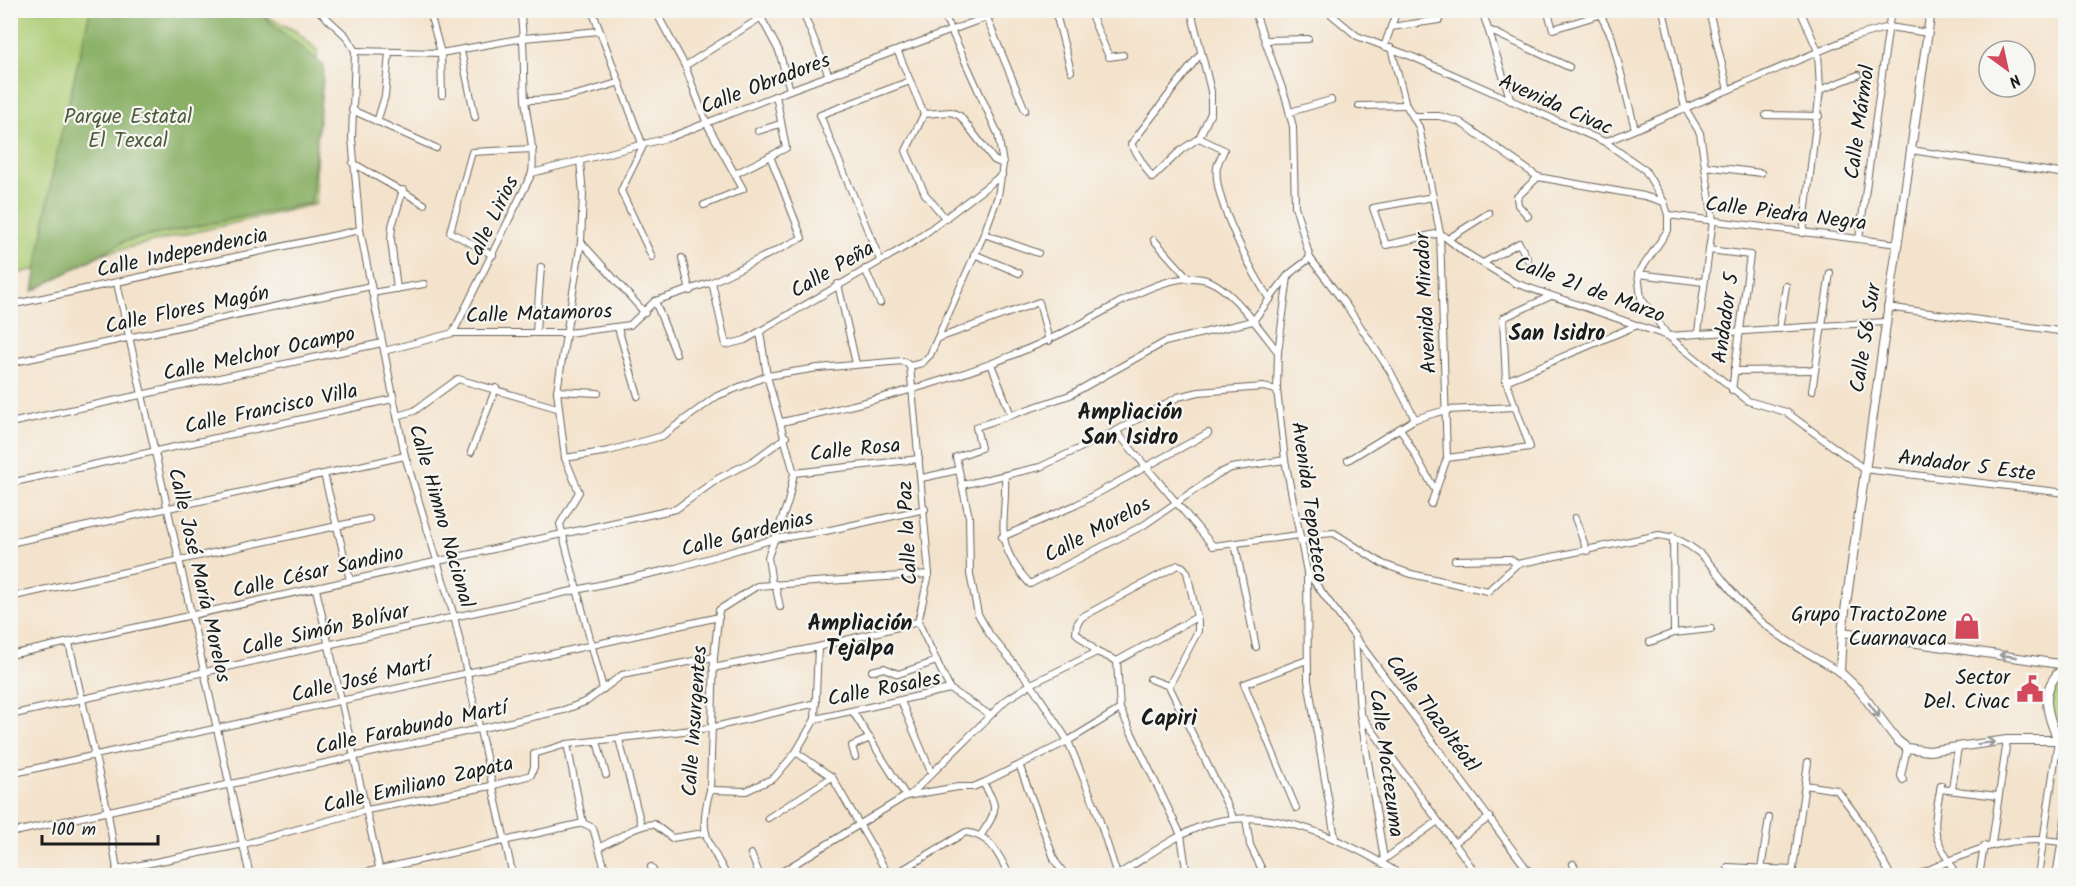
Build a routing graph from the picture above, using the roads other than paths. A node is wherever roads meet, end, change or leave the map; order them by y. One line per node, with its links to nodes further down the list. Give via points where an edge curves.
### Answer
1 (318, 10): 37 (street, via 346,36)
2 (429, 10): 42 (street)
3 (520, 10): 33 (street, Calle Lirios)
4 (592, 10): 29 (street)
5 (655, 10): 45 (street)
6 (757, 10): 25 (street)
7 (802, 10): 49 (street)
8 (942, 10): 30 (street)
9 (1055, 10): 47 (street)
10 (1089, 10): 44 (street, via 1108,57)
11 (1192, 10): 43 (street)
12 (1254, 10): 35 (street)
13 (1326, 10): 36 (street, Avenida Civac, via 1357,36)
14 (1397, 10): 27 (street)
15 (1434, 10): 27 (street, via 1440,20)
16 (1482, 10): 31 (street)
17 (1547, 10): 24 (street, via 1553,29)
18 (1663, 10): 62 (street)
19 (1709, 10): 53 (street)
20 (1800, 10): 39 (street)
21 (1891, 10): 28 (street, Calle Mármol)
22 (1931, 10): 32 (street, Calle 56 Sur)
23 (1005, 11): 26 (street, Calle Obradores)
24 (1598, 13): 74 (street, via 1612,38)
25 (760, 18): 45 (street); 52 (street, via 779,51)
26 (985, 18): 30 (street, Calle Obradores); 64 (street)
27 (1391, 27): 36 (street)
28 (1889, 27): 32 (street); 39 (street); 108 (street, Calle Mármol)
29 (599, 31): 33 (street); 51 (street)
30 (951, 31): 41 (street, Calle Obradores); 85 (street, via 998,134)
31 (1491, 31): 46 (street); 59 (street)
32 (1928, 33): 81 (street, Calle 56 Sur)
33 (524, 38): 38 (street); 57 (street, Calle Lirios)
34 (1308, 39): 35 (street)
35 (1266, 40): 65 (street)
36 (1388, 47): 59 (street, Avenida Civac); 60 (street, Avenida Mirador)
37 (355, 51): 40 (street); 63 (street, Calle Himno Nacional)
38 (461, 51): 42 (street); 70 (street)
39 (1818, 51): 53 (street); 54 (street)
40 (389, 52): 42 (street); 71 (street, via 385,96)
41 (898, 52): 49 (street, Calle Obradores); 50 (street)
42 (441, 53): 55 (street)
43 (1201, 53): 76 (street, via 1211,91 1211,113); 76 (street, via 1131,144 1152,178)
44 (1123, 55)
45 (685, 66): 72 (street)
46 (1569, 67)
47 (1071, 71)
48 (1858, 75): 54 (street)
49 (829, 76): 52 (street, Calle Obradores)
50 (910, 81): 66 (street); 119 (street, via 820,114)
51 (617, 83): 57 (street, via 551,101); 78 (street)
52 (790, 90): 56 (street, Calle Obradores)
53 (1728, 90): 62 (street)
54 (1820, 90): 69 (street)
55 (442, 95)
56 (776, 95): 72 (street, Calle Obradores); 73 (street)
57 (525, 100): 80 (street, Calle Lirios)
58 (1332, 100): 65 (street)
59 (1511, 101): 77 (street, Avenida Civac)
60 (1406, 105): 61 (street); 68 (street, Avenida Mirador)
61 (1359, 106)
62 (1685, 108): 74 (street); 86 (street, via 1700,133)
63 (352, 110): 71 (street); 84 (street, Calle Himno Nacional)
64 (1024, 110)
65 (1290, 112): 118 (street, via 1296,149 1294,206)
66 (924, 114): 85 (street, via 951,112 960,116 994,160); 101 (street, via 906,151 925,194)
67 (1766, 115): 69 (street)
68 (1414, 116): 92 (street, via 1460,122); 94 (street, Avenida Mirador)
69 (1819, 116): 105 (street)
70 (475, 117)
71 (377, 122): 79 (street)
72 (707, 124): 78 (street, Calle Obradores); 89 (street)
73 (780, 124): 75 (street); 82 (street, via 786,148)
74 (1635, 129): 77 (street)
75 (759, 132)
76 (1199, 138): 139 (street, via 1224,150 1217,167 1221,191 1244,258)
77 (1605, 142): 95 (street, Avenida Civac, via 1645,170)
78 (643, 146): 83 (street, Calle Obradores); 116 (street, via 621,191)
79 (436, 148)
80 (533, 149): 87 (street, Calle Lirios); 115 (street, via 472,152 450,232)
81 (1911, 150): 90 (street); 111 (street, Calle 56 Sur)
82 (770, 156): 89 (street); 129 (street, via 802,238)
83 (580, 161): 87 (street, Calle Obradores); 110 (street)
84 (353, 163): 93 (street); 103 (street, Calle Himno Nacional)
85 (1003, 164): 91 (street)
86 (1705, 166): 88 (street); 102 (street)
87 (532, 173): 115 (street, Calle Lirios)
88 (1761, 173)
89 (735, 174): 97 (street, via 743,189)
90 (2066, 174)
91 (1002, 175): 101 (street, Calle Peña); 106 (street)
92 (1538, 177): 95 (street); 100 (street, via 1517,197 1518,205)
93 (403, 190): 96 (street); 135 (street, via 391,240)
94 (1433, 198): 104 (street, Avenida Mirador); 104 (street, via 1373,208 1386,245)
95 (1664, 202): 99 (street, Avenida Civac)
96 (424, 204)
97 (704, 205)
98 (1490, 213): 107 (street)
99 (1668, 215): 102 (street, Calle Piedra Negra); 126 (street, via 1668,230 1662,242)
100 (1528, 216)
101 (946, 219): 119 (street, Calle Peña)
102 (1713, 220): 105 (street, Calle Piedra Negra); 112 (street)
103 (360, 230): 131 (street, Calle Independencia); 136 (street, Calle Himno Nacional)
104 (1440, 233): 107 (street, Calle 21 de Marzo); 186 (street, Avenida Mirador)
105 (1803, 233): 108 (street, Calle Piedra Negra)
106 (984, 234): 113 (street); 114 (street)
107 (1448, 239): 121 (street, Calle 21 de Marzo)
108 (1859, 239): 111 (street, Calle Piedra Negra)
109 (1154, 240): 128 (street)
110 (581, 242): 144 (street); 157 (street)
111 (1898, 244): 143 (street, Calle 56 Sur)
112 (1709, 250): 130 (street); 151 (street, Andador 5, via 1750,255)
113 (1038, 253)
114 (974, 254): 124 (street); 159 (street)
115 (493, 255): 156 (street, Calle Lirios)
116 (652, 257)
117 (682, 258): 137 (street)
118 (1310, 258): 127 (street); 189 (street, via 1390,371)
119 (880, 260): 123 (street, Calle Peña)
120 (1528, 260): 121 (street, via 1519,243)
121 (1483, 263): 138 (street, Calle 21 de Marzo, via 1515,283)
122 (542, 267): 152 (street)
123 (865, 269): 133 (street, Calle Peña); 141 (street)
124 (1019, 273)
125 (1830, 273): 147 (street)
126 (1638, 274): 130 (street); 158 (street, via 1641,298)
127 (1288, 275): 139 (street); 164 (street, Avenida Tepozteco)
128 (1189, 279): 145 (street, via 1208,280); 161 (street, via 1157,284)
129 (712, 282): 137 (street); 153 (street, Calle Peña, via 726,345)
130 (1704, 282): 154 (street)
131 (117, 283): 142 (street, Calle Independencia); 160 (street, Calle José María Morelos)
132 (424, 284): 135 (street, Calle Flores Magón)
133 (838, 284): 153 (street, Calle Peña); 167 (street)
134 (1786, 286): 150 (street)
135 (397, 288): 136 (street, Calle Flores Magón)
136 (371, 289): 160 (street, Calle Flores Magón); 162 (street, Calle Himno Nacional)
137 (690, 291): 140 (street)
138 (1552, 296): 148 (street, Calle 21 de Marzo); 173 (street, via 1503,318)
139 (1269, 300): 145 (street)
140 (655, 301): 144 (street, Calle Matamoros); 165 (street)
141 (880, 303)
142 (10, 305)
143 (1887, 308): 146 (street, Calle 56 Sur); 155 (street)
144 (645, 313): 149 (street, Calle Matamoros, via 630,325)
145 (1254, 320): 164 (street); 187 (street, via 1165,342 1073,394)
146 (1885, 322): 147 (street); 206 (street, Calle 56 Sur)
147 (1822, 325): 150 (street); 170 (street)
148 (1635, 326): 158 (street, Calle 21 de Marzo); 173 (street)
149 (618, 328): 157 (street, Calle Matamoros); 182 (street)
150 (1779, 329): 151 (street)
151 (1739, 330): 154 (street); 171 (street, Andador 5)
152 (536, 332): 156 (street, Calle Matamoros); 157 (street, Calle Matamoros)
153 (760, 332): 172 (street)
154 (1698, 332): 158 (street)
155 (2066, 332)
156 (453, 333): 163 (street, Calle Matamoros)
157 (568, 333): 178 (street)
158 (1668, 336): 176 (street)
159 (939, 338): 161 (street, via 1039,302); 169 (street, via 930,355)
160 (130, 339): 166 (street, Calle Flores Magón); 181 (street, Calle José María Morelos)
161 (1049, 341): 168 (street)
162 (382, 343): 163 (street, Calle Himno Nacional); 181 (street, Calle Melchor Ocampo)
163 (384, 351): 183 (street, Calle Himno Nacional)
164 (1278, 352): 175 (street, Avenida Tepozteco)
165 (676, 354)
166 (10, 363)
167 (856, 364): 169 (street, via 903,361); 172 (street)
168 (991, 364): 179 (street); 187 (street)
169 (910, 366): 179 (street, Calle la Paz)
170 (1815, 370): 171 (street); 177 (street)
171 (1734, 371): 176 (street, Andador 5)
172 (766, 376): 190 (street); 199 (street, via 717,396 662,436)
173 (1506, 381): 184 (street)
174 (496, 388): 185 (street); 188 (street, via 458,379 414,411); 197 (street)
175 (1277, 390): 193 (street, via 1263,387 1178,397); 202 (street, Avenida Tepozteco)
176 (1732, 390): 206 (street, via 1748,401 1786,412)
177 (1812, 391)
178 (557, 392): 180 (street); 185 (street)
179 (912, 392): 190 (street); 201 (street, Calle la Paz)
180 (598, 393)
181 (142, 395): 191 (street, Calle Melchor Ocampo); 196 (street, Calle José María Morelos)
182 (638, 396)
183 (393, 399): 188 (street, Calle Himno Nacional); 196 (street, Calle Francisco Villa)
184 (1516, 406): 186 (street); 200 (street, via 1530,447)
185 (557, 408): 199 (street)
186 (1446, 410): 189 (street); 200 (street, Avenida Mirador)
187 (1011, 415): 205 (street, via 976,428 981,448 956,457)
188 (397, 416): 198 (street, Calle Himno Nacional)
189 (1415, 419): 192 (street)
190 (782, 422): 195 (street)
191 (10, 423)
192 (1400, 428): 203 (street); 213 (street)
193 (1116, 431): 204 (street); 209 (street, via 1040,466)
194 (1208, 433): 204 (street)
195 (786, 437): 207 (street); 222 (street, Calle César Sandino, via 676,509)
196 (156, 450): 211 (street, Calle Francisco Villa); 217 (street, Calle José María Morelos)
197 (471, 452)
198 (405, 456): 208 (street); 232 (street, Calle Himno Nacional)
199 (565, 458): 222 (street, via 579,492 560,524)
200 (1447, 458): 213 (street, Avenida Mirador)
201 (919, 459): 207 (street, Calle Rosa); 210 (street, Calle la Paz)
202 (1286, 460): 215 (street, Calle Morelos, via 1231,468 1204,482); 226 (street, Avenida Tepozteco)
203 (1348, 460)
204 (1148, 466): 215 (street); 224 (street)
205 (958, 470): 210 (street); 212 (street)
206 (1864, 470): 214 (street, Andador 5 Este); 248 (street, Calle 56 Sur)
207 (794, 473): 225 (street)
208 (324, 474): 217 (street); 221 (street)
209 (1005, 476): 212 (street); 224 (street)
210 (922, 478): 218 (street, Calle la Paz)
211 (10, 483)
212 (962, 485): 270 (street, via 969,517 970,574 978,614 999,648)
213 (1435, 490): 216 (street, Avenida Mirador)
214 (2066, 493)
215 (1179, 502): 224 (street, Calle Morelos, via 1030,584 1007,554); 228 (street, via 1213,546)
216 (1431, 504)
217 (168, 507): 227 (street); 230 (street, Calle José María Morelos)
218 (925, 509): 225 (street, Calle Gardenias); 235 (street, Calle la Paz)
219 (1575, 518): 229 (street)
220 (369, 519): 221 (street)
221 (337, 526): 230 (street); 236 (street)
222 (562, 535): 232 (street, Calle César Sandino); 239 (street)
223 (1673, 536): 229 (street, via 1659,535); 249 (street); 267 (street, via 1695,548 1753,615)
224 (1002, 537)
225 (774, 539): 237 (street, via 768,557); 239 (street, Calle Gardenias, via 676,568)
226 (1300, 539): 228 (street); 233 (street, via 1334,533 1383,564 1488,591); 234 (street, Avenida Tepozteco)
227 (10, 543)
228 (1235, 544): 256 (street)
229 (1587, 551): 233 (street)
230 (179, 560): 240 (street); 243 (street, Calle José María Morelos)
231 (1455, 560): 233 (street, via 1510,559)
232 (437, 562): 236 (street, Calle César Sandino); 244 (street, Calle Himno Nacional)
233 (1516, 564)
234 (1307, 572): 250 (street, Calle Tlazoltéotl); 260 (street, Avenida Tepozteco)
235 (929, 574): 237 (street); 246 (street, Calle la Paz)
236 (350, 580): 238 (street, Calle César Sandino)
237 (773, 584): 241 (street); 242 (street, via 757,586)
238 (316, 589): 243 (street, Calle César Sandino); 253 (street)
239 (578, 590): 244 (street, Calle Simón Bolívar); 254 (street)
240 (10, 597)
241 (780, 608)
242 (719, 614): 254 (street, Calle José Martí); 259 (street, Calle Insurgentes)
243 (193, 616): 252 (street, Calle César Sandino); 268 (street, Calle José María Morelos)
244 (454, 616): 253 (street, Calle Simón Bolívar); 266 (street, Calle Himno Nacional)
245 (1197, 617): 257 (street, via 1187,572 1178,565 1082,617 1076,633); 262 (street); 271 (street, via 1198,631)
246 (918, 622): 255 (street); 261 (street)
247 (1711, 629): 249 (street)
248 (1842, 632): 263 (street, one-way to 248); 267 (street, Calle 56 Sur)
249 (1674, 633): 251 (street)
250 (1354, 636): 280 (street, Calle Moctezuma); 319 (street, Calle Tlazoltéotl)
251 (1650, 642)
252 (69, 643): 258 (street, Calle César Sandino); 274 (street)
253 (330, 644): 268 (street, Calle Simón Bolívar); 275 (street)
254 (590, 645): 266 (street, Calle José Martí); 272 (street)
255 (818, 647): 264 (street); 277 (street)
256 (1256, 647)
257 (1097, 652): 262 (street); 270 (street)
258 (10, 655)
259 (714, 657): 264 (street, Calle Insurgentes); 272 (street, Calle Farabundo Martí, via 635,670)
260 (1307, 660): 315 (street, via 1244,684); 332 (street, Avenida Tepozteco)
261 (937, 661): 265 (street, via 898,674 884,668); 273 (street)
262 (1116, 661): 278 (street)
263 (2066, 665): 290 (street, via 2054,676 2047,692 2047,715)
264 (713, 668): 284 (street, Calle Insurgentes)
265 (872, 671)
266 (466, 672): 275 (street, Calle José Martí); 286 (street, Calle Himno Nacional)
267 (1840, 672): 295 (street, one-way to 295)
268 (206, 674): 274 (street, Calle Simón Bolívar); 285 (street, Calle José María Morelos)
269 (1150, 679): 271 (street)
270 (1031, 684): 282 (street); 292 (street)
271 (1169, 686): 322 (street)
272 (603, 689): 286 (street, Calle Farabundo Martí, via 564,710)
273 (950, 690): 276 (street, Calle Rosales); 282 (street, Calle Rosales)
274 (81, 699): 281 (street, Calle Simón Bolívar); 297 (street)
275 (342, 700): 285 (street, Calle José Martí); 298 (street)
276 (901, 701): 279 (street, Calle Rosales); 302 (street)
277 (816, 703): 283 (street); 284 (street, Calle Emiliano Zapata)
278 (1120, 709): 292 (street); 331 (street)
279 (853, 712): 283 (street, Calle Rosales); 287 (street)
280 (1360, 713): 324 (street); 343 (street, Calle Moctezuma)
281 (10, 715)
282 (990, 715): 302 (street)
283 (814, 719): 296 (street)
284 (710, 728): 288 (street, Calle Emiliano Zapata); 311 (street, Calle Insurgentes)
285 (217, 729): 297 (street, Calle José Martí); 309 (street, Calle José María Morelos)
286 (479, 730): 298 (street, Calle Farabundo Martí); 310 (street, Calle Himno Nacional)
287 (870, 738): 299 (street, via 852,746); 313 (street)
288 (619, 739): 291 (street, Calle Emiliano Zapata); 326 (street)
289 (2007, 740): 290 (street); 294 (street, one-way to 289); 314 (street)
290 (2062, 740): 333 (street)
291 (597, 741): 293 (street, Calle Emiliano Zapata); 304 (street)
292 (1068, 741): 301 (street); 352 (street, via 1095,807)
293 (567, 744): 310 (street, Calle Emiliano Zapata, via 534,754 531,775); 325 (street)
294 (1958, 746): 295 (street, via 1929,751); 312 (street)
295 (1907, 747): 306 (street)
296 (796, 752): 305 (street); 311 (street, via 774,778 746,791)
297 (94, 756): 303 (street, Calle José Martí); 317 (street)
298 (355, 756): 309 (street, Calle Farabundo Martí); 316 (street)
299 (855, 758)
300 (1808, 762): 308 (street)
301 (1020, 767): 307 (street); 363 (street, via 1055,861)
302 (931, 772): 313 (street)
303 (10, 774)
304 (606, 775)
305 (832, 777): 320 (street); 327 (street)
306 (1903, 780)
307 (982, 783): 313 (street); 330 (street, via 994,801 995,813)
308 (1805, 785): 351 (street); 370 (street, via 1837,790 1861,822)
309 (230, 786): 317 (street, Calle Farabundo Martí); 338 (street, Calle José María Morelos)
310 (491, 786): 316 (street, Calle Emiliano Zapata); 334 (street, Calle Himno Nacional)
311 (710, 790): 329 (street, Calle Insurgentes)
312 (1952, 790): 314 (street); 342 (street, via 1941,787 1935,831)
313 (908, 796): 327 (street)
314 (1997, 796): 337 (street)
315 (1296, 808)
316 (367, 810): 338 (street, Calle Emiliano Zapata); 347 (street)
317 (108, 813): 328 (street, Calle Farabundo Martí); 349 (street)
318 (2066, 814): 335 (street)
319 (1490, 817): 336 (street); 368 (street, Calle Tlazoltéotl)
320 (768, 818)
321 (1768, 818): 348 (street)
322 (1234, 819): 323 (street); 331 (street, via 1206,824)
323 (1246, 819): 332 (street, via 1302,827); 365 (street, via 1250,845)
324 (1438, 821): 336 (street); 343 (street)
325 (583, 823): 334 (street); 340 (street, via 593,828)
326 (641, 824): 329 (street, via 654,824 672,838); 340 (street, via 626,836)
327 (862, 825): 360 (street); 361 (street)
328 (10, 833)
329 (704, 833): 358 (street)
330 (981, 835): 350 (street, via 989,840); 361 (street, via 966,832)
331 (1181, 835): 352 (street); 364 (street)
332 (1335, 837): 343 (street)
333 (2043, 839): 335 (street); 337 (street); 374 (street)
334 (505, 842): 347 (street); 355 (street, Calle Himno Nacional)
335 (2061, 842): 375 (street)
336 (1454, 843): 367 (street)
337 (1992, 843): 339 (street)
338 (244, 844): 349 (street, Calle Emiliano Zapata); 353 (street, Calle José María Morelos)
339 (1984, 846): 342 (street); 373 (street)
340 (600, 847): 356 (street)
341 (751, 854): 359 (street)
342 (1951, 860): 371 (street); 372 (street)
343 (1383, 861): 366 (street)
344 (1573, 864): 369 (street)
345 (651, 867): 357 (street)
346 (1728, 867): 348 (street)
347 (380, 872): 354 (street)
348 (1761, 872): 351 (street)
349 (117, 873)
350 (1009, 873): 362 (street)
351 (1792, 873)
352 (1116, 875)
353 (250, 876)
354 (350, 876)
355 (513, 876)
356 (607, 876)
357 (656, 876)
358 (727, 876)
359 (760, 876)
360 (776, 876)
361 (891, 876)
362 (1001, 876)
363 (1066, 876)
364 (1187, 876)
365 (1264, 876)
366 (1403, 876)
367 (1478, 876)
368 (1532, 876)
369 (1580, 876)
370 (1891, 876)
371 (1915, 876)
372 (1955, 876)
373 (1979, 876)
374 (2038, 876)
375 (2056, 876)

